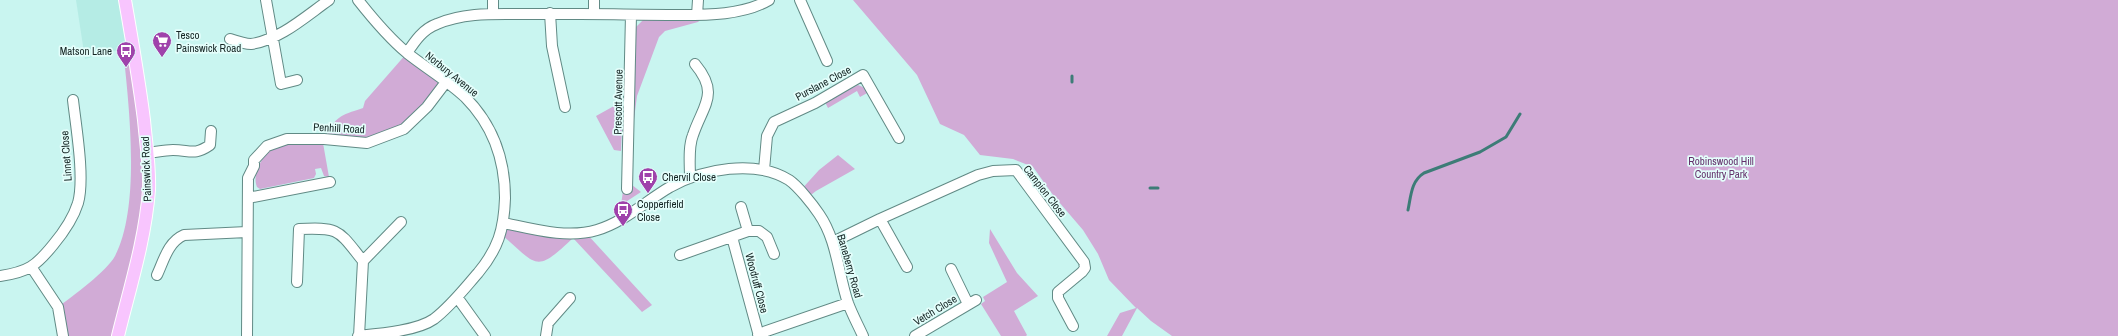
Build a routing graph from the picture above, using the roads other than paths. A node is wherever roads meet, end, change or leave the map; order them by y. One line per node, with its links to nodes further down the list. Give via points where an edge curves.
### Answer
1 (125, 0): 26 (main road, Painswick Road)
2 (266, 0): 15 (street)
3 (329, 0): 15 (street)
4 (358, 0): 17 (street, Norbury Avenue)
5 (493, 0): 11 (street)
6 (594, 0): 12 (street)
7 (698, 0): 14 (street)
8 (800, 0): 18 (street)
9 (763, 2): 14 (street, via 716,15)
10 (550, 13): 11 (street); 12 (street); 23 (street, via 552,46)
11 (493, 14): 17 (street, via 456,18 436,24 419,36)
12 (594, 14): 13 (street)
13 (631, 15): 14 (street); 30 (street, Prescott Avenue)
14 (697, 15)
15 (272, 37): 16 (street, via 250,44); 20 (street, via 281,84)
16 (230, 39)
17 (407, 53): 21 (street, Norbury Avenue)
18 (827, 61)
19 (695, 64): 28 (street, via 705,76 708,101 692,136)
20 (297, 80)
21 (446, 82): 31 (street, Penhill Road, via 404,129 367,143 315,138 287,139 267,146 254,160 248,178); 35 (street, Norbury Avenue, via 474,107 496,144 504,172)
22 (73, 100): 44 (street, Linnet Close, via 81,172 78,203 64,232 41,261)
23 (565, 107)
24 (211, 131): 26 (street, via 210,145 202,151 190,153 173,150)
25 (899, 138): 27 (street, Purslane Close, via 864,75 815,103 774,122 767,136)
26 (147, 153): 55 (main road, Painswick Road, via 149,189 144,231)
27 (764, 170): 28 (street, Baneberry Road, via 723,170); 39 (street, Baneberry Road, via 789,180 795,186 820,215)
28 (690, 178): 35 (street, Baneberry Road, via 597,230 564,233)
29 (330, 182): 31 (street)
30 (627, 189)
31 (248, 198): 37 (street, Penhill Road)
32 (741, 207): 36 (street)
33 (880, 219): 39 (street, Campion Close); 43 (street); 52 (street, Campion Close, via 978,175 993,171 1016,170 1084,262 1085,268 1082,272 1058,292 1058,298)
34 (401, 222): 42 (street)
35 (504, 224): 49 (street, Norbury Avenue, via 490,259)
36 (748, 231): 38 (street); 40 (street, Woodruff Close, via 759,231 767,237)
37 (247, 232): 46 (street, via 184,235 175,239); 56 (street, Penhill Road)
38 (732, 237): 41 (street); 53 (street, Woodruff Close)
39 (833, 242): 51 (street, Baneberry Road)
40 (774, 254)
41 (680, 255)
42 (363, 261): 48 (street, via 342,234 332,229 299,229); 57 (street)
43 (907, 267)
44 (32, 268): 47 (street, Linnet Close); 54 (street, via 58,306)
45 (951, 269): 61 (street, Vetch Close, via 972,302)
46 (157, 275)
47 (0, 276)
48 (297, 282)
49 (457, 297): 57 (street, Norbury Avenue, via 433,319 400,331); 58 (street)
50 (570, 298): 59 (street, via 548,323)
51 (848, 303): 53 (street, Woodruff Close); 60 (street, Baneberry Road)
52 (1073, 326)
53 (758, 335)
54 (63, 336)
55 (118, 336)
56 (247, 336)
57 (358, 336)
58 (485, 336)
59 (546, 336)
60 (863, 336)
61 (915, 336)

